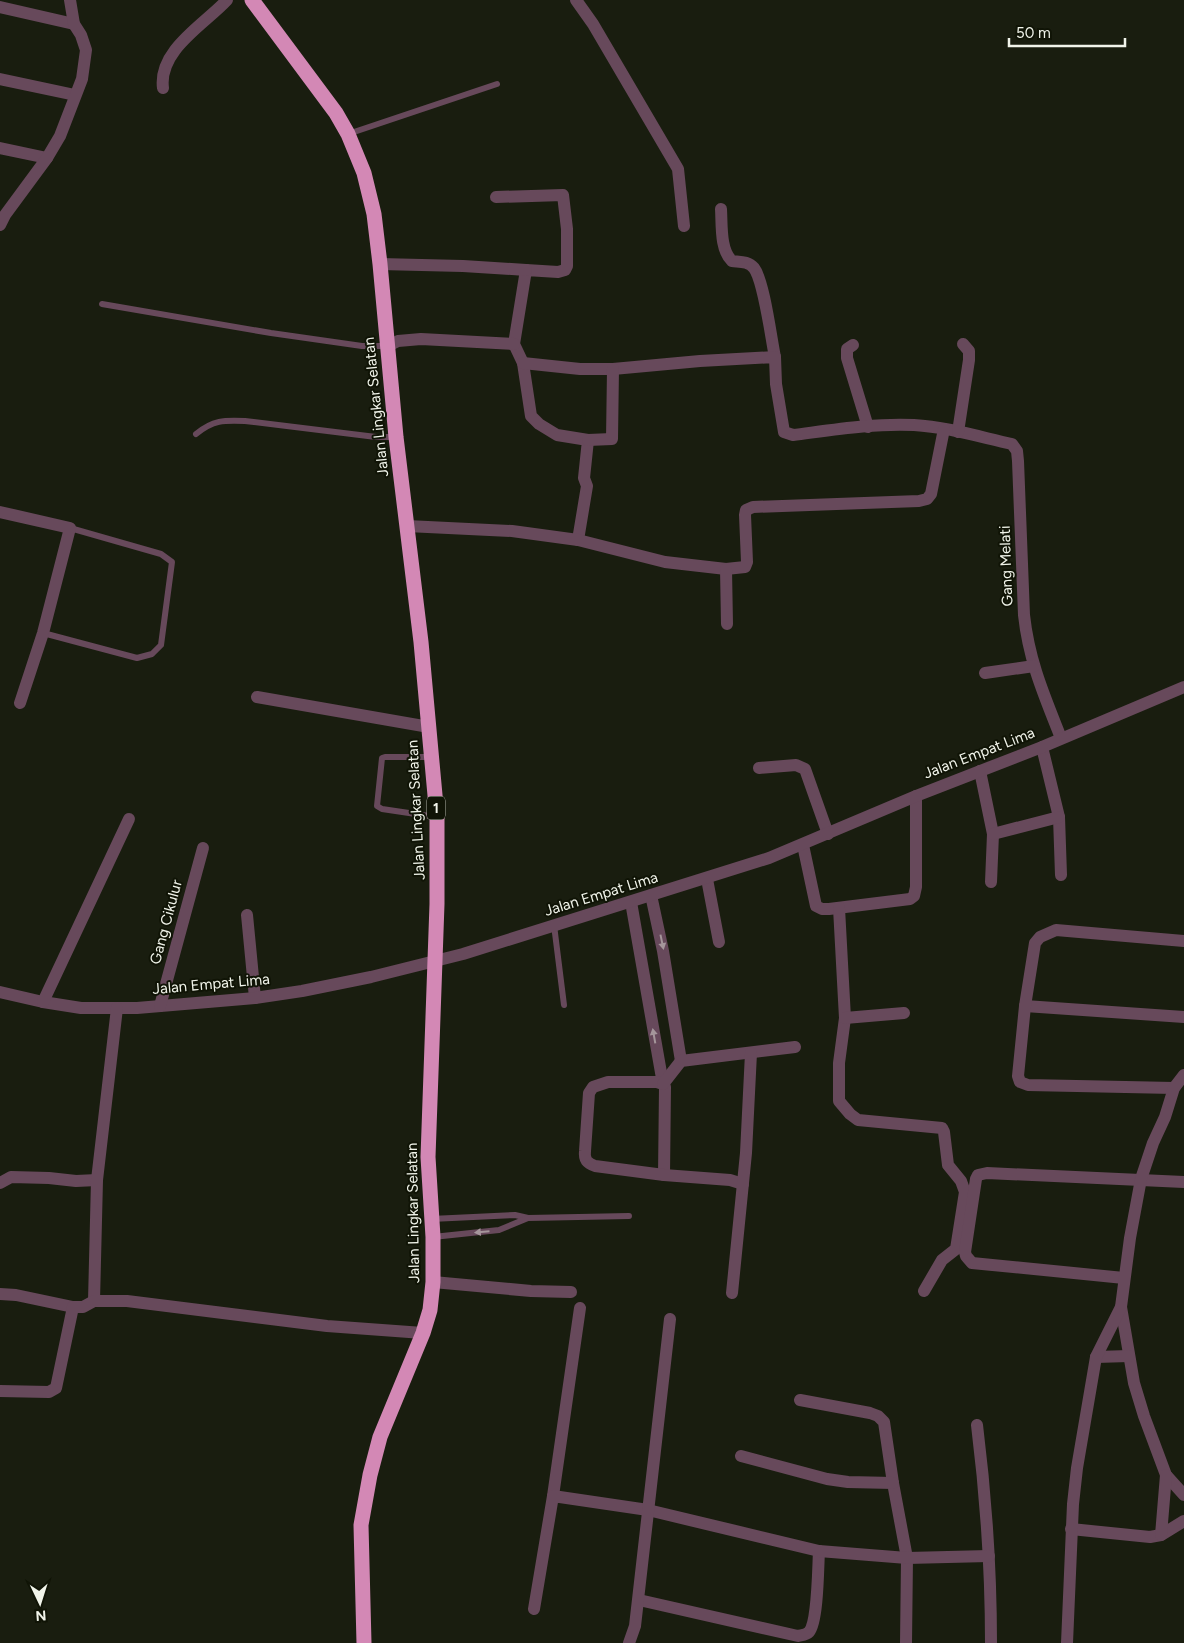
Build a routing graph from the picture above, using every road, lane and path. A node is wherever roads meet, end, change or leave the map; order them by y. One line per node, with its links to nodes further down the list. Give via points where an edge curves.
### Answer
1 (70, 0): 6 (street)
2 (227, 0): 9 (street, via 177,48 163,73)
3 (252, 0): 11 (highway, Jalan Lingkar Selatan / 1)
4 (578, 2): 17 (street, via 678,169)
5 (0, 7): 6 (street)
6 (74, 24): 10 (street, via 86,50 82,79)
7 (0, 79): 10 (street)
8 (497, 84): 11 (lane)
9 (163, 88)
10 (75, 95): 13 (street, via 60,136)
11 (348, 134): 18 (highway, Jalan Lingkar Selatan / 1, via 370,198)
12 (0, 148): 13 (street)
13 (47, 158): 16 (street)
14 (496, 198): 19 (street, via 563,195 567,266 558,272)
15 (721, 209): 25 (street, via 728,257 732,261 746,262 753,268 760,284)
16 (2, 218)
17 (684, 226)
18 (380, 264): 19 (street); 24 (highway, Jalan Lingkar Selatan / 1)
19 (526, 270): 21 (street)
20 (102, 304): 24 (lane, via 271,334 362,346)
21 (514, 344): 24 (street, via 422,339 398,341); 26 (street)
22 (852, 344): 28 (street, via 847,349 847,358)
23 (963, 344): 30 (street, via 969,351 969,360)
24 (388, 346): 32 (highway, Jalan Lingkar Selatan / 1)
25 (774, 357): 27 (street); 28 (street, Gang Melati, via 784,432 793,435)
26 (523, 363): 27 (street); 33 (street, via 532,416 556,435)
27 (613, 369): 33 (street, via 612,439)
28 (868, 427): 29 (street, Gang Melati, via 914,425)
29 (944, 429): 30 (street, Gang Melati); 38 (street, via 927,499 753,507 746,510 745,515 745,567)
30 (958, 432): 41 (street, Gang Melati, via 1012,444 1018,451 1024,615)
31 (196, 434): 32 (lane, via 207,425 224,420 245,420)
32 (396, 437): 35 (highway, Jalan Lingkar Selatan / 1)
33 (588, 440): 37 (street, via 584,478 587,486)
34 (0, 512): 36 (street)
35 (407, 526): 37 (street, via 512,531); 46 (highway, Jalan Lingkar Selatan / 1)
36 (70, 528): 40 (street); 40 (lane, via 161,554 172,562 161,645 152,654 137,658)
37 (578, 540): 38 (street, via 665,562)
38 (726, 569): 39 (street)
39 (727, 624)
40 (43, 633): 45 (street)
41 (1034, 666): 42 (street); 47 (street, Gang Melati)
42 (985, 673)
43 (1184, 687): 47 (street, Jalan Empat Lima)
44 (257, 697): 46 (street)
45 (20, 703)
46 (429, 727): 49 (highway, Jalan Lingkar Selatan / 1)
47 (1062, 738): 48 (street, Jalan Empat Lima)
48 (1042, 747): 51 (street, Jalan Empat Lima); 54 (street)
49 (432, 757): 53 (highway, Jalan Lingkar Selatan / 1); 53 (lane, via 382,758 377,806)
50 (759, 768): 56 (street, via 796,765 806,769)
51 (980, 770): 52 (street, Jalan Empat Lima); 57 (street)
52 (916, 796): 56 (street, Jalan Empat Lima); 65 (street, via 914,896)
53 (437, 817): 70 (highway, Jalan Lingkar Selatan / 1)
54 (1059, 817): 57 (street); 60 (street)
55 (129, 819): 73 (street)
56 (828, 834): 58 (street, Jalan Empat Lima)
57 (993, 834): 62 (street)
58 (803, 845): 61 (street, Jalan Empat Lima); 65 (street, via 816,906)
59 (203, 848): 75 (street, Gang Cikulur)
60 (1061, 875)
61 (707, 878): 63 (street, Jalan Empat Lima); 68 (street)
62 (991, 882)
63 (651, 895): 64 (street, Jalan Empat Lima); 83 (street, one-way to 83, via 664,951)
64 (631, 902): 67 (street, Jalan Empat Lima); 85 (street, one-way to 64)
65 (839, 908): 80 (street)
66 (247, 915): 72 (street)
67 (554, 925): 70 (street, Jalan Empat Lima); 74 (lane)
68 (719, 942)
69 (1184, 942): 76 (street, via 1056,930 1047,933 1035,943)
70 (434, 961): 72 (street, Jalan Empat Lima, via 371,977); 95 (highway, Jalan Lingkar Selatan / 1, via 428,1157)
71 (0, 992): 73 (street, Jalan Empat Lima)
72 (255, 998): 75 (street, Jalan Empat Lima)
73 (43, 1002): 77 (street, Jalan Empat Lima, via 81,1008)
74 (564, 1005)
75 (160, 1006): 77 (street, Jalan Empat Lima)
76 (1025, 1006): 79 (street); 86 (street, via 1020,1082 1028,1086)
77 (117, 1008): 89 (street)
78 (904, 1013): 80 (street)
79 (1184, 1017)
80 (845, 1018): 99 (street, via 839,1063 839,1101 858,1120 942,1128 948,1166 964,1186 956,1249 942,1260)
81 (795, 1047): 82 (street)
82 (750, 1053): 83 (street); 92 (street)
83 (681, 1061): 85 (street)
84 (1184, 1075): 86 (street)
85 (663, 1084): 87 (street, via 666,1095); 87 (street, via 608,1082 593,1087 589,1093 584,1158 595,1166)
86 (1174, 1088): 88 (street)
87 (664, 1175): 92 (street, via 730,1180)
88 (1140, 1179): 90 (street); 97 (street); 97 (street, via 982,1173 975,1182 965,1252 972,1263)
89 (97, 1180): 91 (street, via 12,1177); 103 (street)
90 (1184, 1182)
91 (0, 1183)
92 (743, 1184): 101 (street)
93 (629, 1216): 94 (lane)
94 (528, 1218): 95 (lane, via 515,1215); 96 (lane, one-way to 96, via 499,1230)
95 (432, 1219): 96 (highway, Jalan Lingkar Selatan / 1)
96 (433, 1237): 98 (highway, Jalan Lingkar Selatan / 1)
97 (1124, 1278): 105 (street)
98 (433, 1282): 100 (street, via 531,1292); 108 (highway, Jalan Lingkar Selatan / 1)
99 (924, 1290)
100 (571, 1292)
101 (732, 1293)
102 (0, 1294): 104 (street)
103 (94, 1301): 104 (street, via 83,1307); 108 (street, via 127,1301 327,1326)
104 (73, 1307): 111 (street, via 56,1388 49,1392)
105 (1121, 1307): 109 (street); 110 (street)
106 (580, 1308): 118 (street)
107 (670, 1319): 119 (street)
108 (423, 1333): 128 (highway, Jalan Lingkar Selatan / 1, via 380,1436 370,1475 361,1525)
109 (1129, 1356): 110 (street); 115 (street, via 1139,1400)
110 (1096, 1357): 121 (street, via 1077,1468)
111 (0, 1391)
112 (800, 1400): 116 (street, via 878,1416 884,1422)
113 (977, 1425): 124 (street)
114 (741, 1456): 116 (street, via 827,1479)
115 (1166, 1475): 117 (street); 122 (street)
116 (893, 1483): 125 (street)
117 (1184, 1495)
118 (553, 1496): 119 (street); 127 (street)
119 (648, 1510): 123 (street); 126 (street)
120 (1184, 1521): 122 (street)
121 (1071, 1529): 122 (street); 132 (street)
122 (1161, 1535)
123 (819, 1551): 125 (street); 126 (street, via 815,1615 806,1634 798,1636)
124 (988, 1556): 125 (street); 131 (street)
125 (907, 1558): 130 (street)
126 (639, 1600): 129 (street)
127 (534, 1608)
128 (364, 1643)
129 (629, 1643)
130 (906, 1643)
131 (991, 1643)
132 (1067, 1643)

